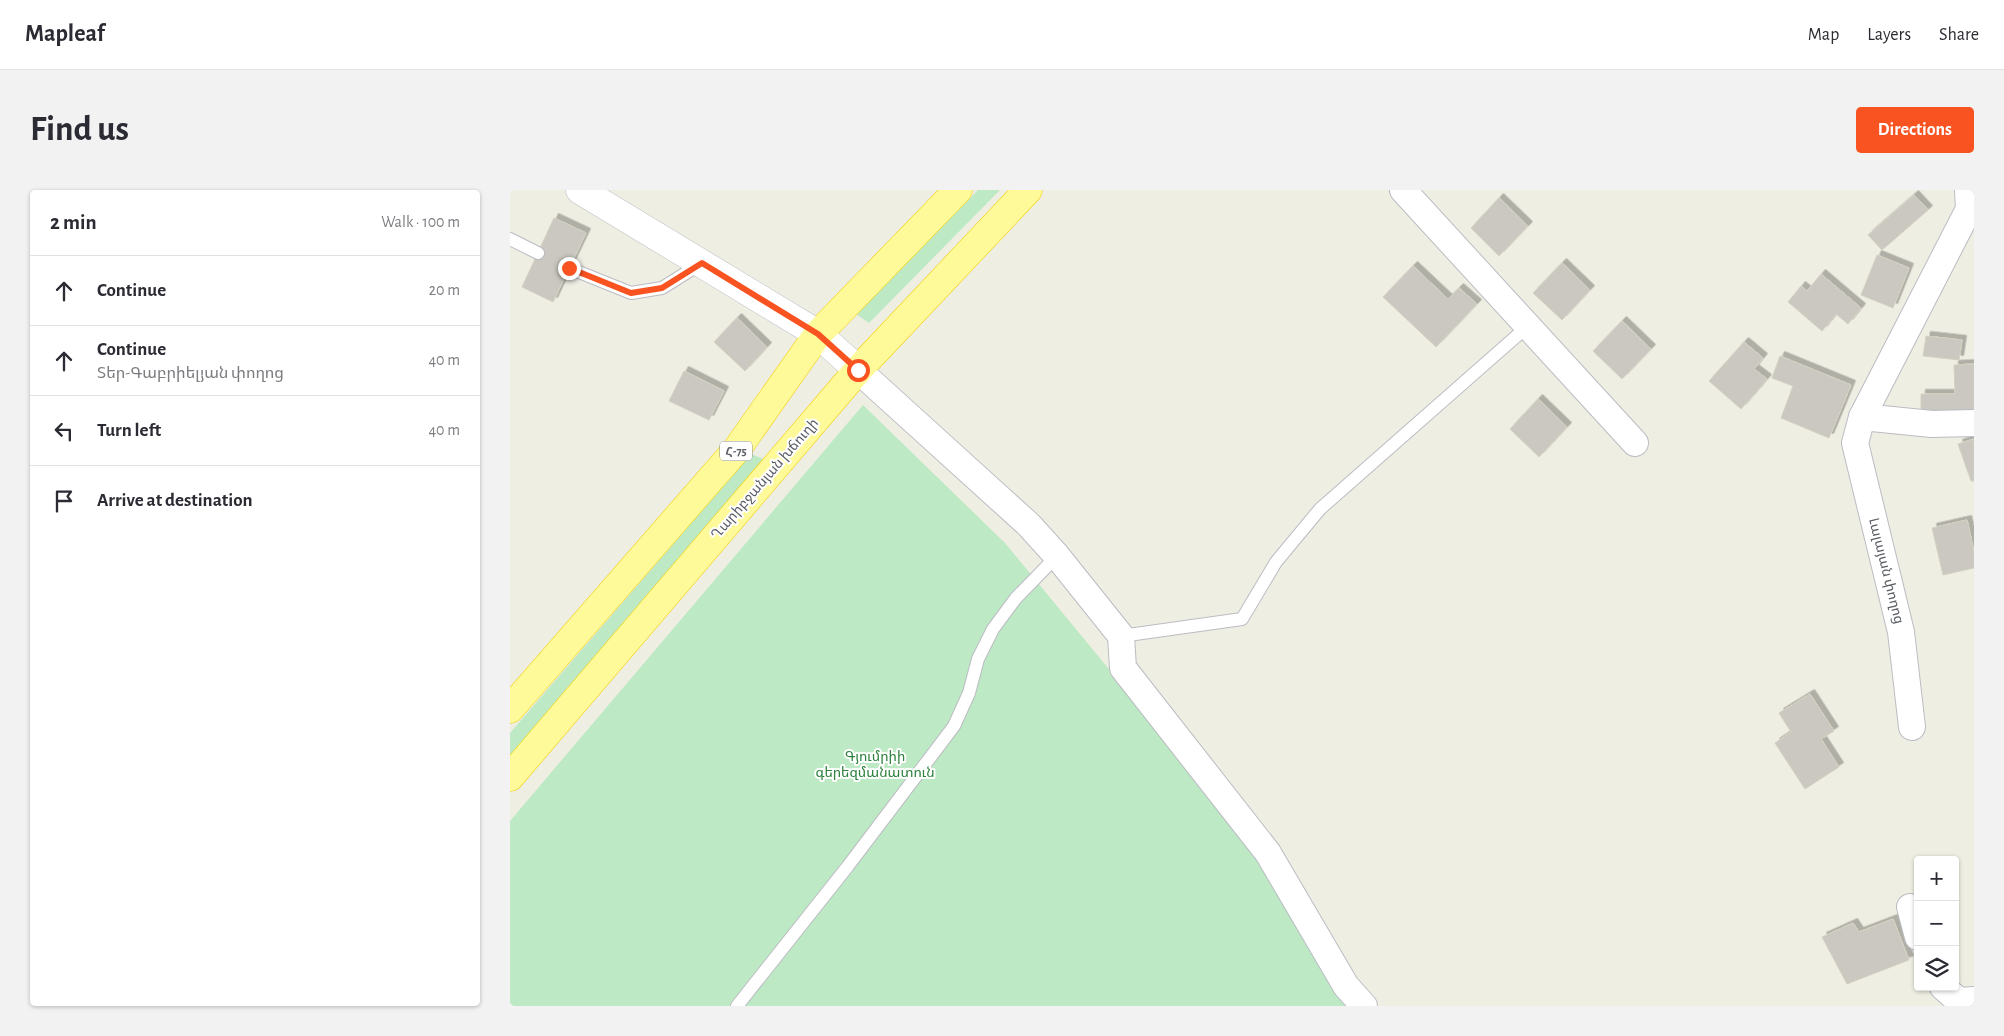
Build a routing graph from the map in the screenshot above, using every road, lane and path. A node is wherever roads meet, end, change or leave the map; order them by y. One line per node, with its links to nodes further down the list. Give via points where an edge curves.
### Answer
1 (580, 190): 8 (main road)
2 (958, 190): 11 (highway, Հ-75)
3 (1028, 190): 12 (highway, Ղարիբջանյան խճուղի)
4 (1403, 190): 10 (street)
5 (1970, 204): 13 (street, Լալայան փողոց)
6 (510, 239): 7 (lane)
7 (538, 253)
8 (702, 263): 9 (lane, via 662,288 631,293); 11 (main road)
9 (569, 268)
10 (1528, 326): 15 (street); 17 (lane, via 1320,509 1276,562 1242,619)
11 (818, 334): 12 (main road); 18 (highway, Հ-75, via 737,449)
12 (858, 370): 16 (street, via 1029,525); 20 (highway, Ղարիբջանյան խճուղի)
13 (1862, 417): 14 (street, via 1932,424); 19 (street, Լալայան փողոց, via 1855,443 1901,632)
14 (1974, 423)
15 (1635, 443)
16 (1057, 556): 17 (street); 23 (lane, via 1016,598 993,629 978,659 969,692 954,726)
17 (1121, 636): 24 (street, via 1123,668 1268,853 1346,986)
18 (510, 709)
19 (1912, 726)
20 (510, 776)
21 (1910, 907): 22 (street)
22 (1914, 922)
23 (737, 1006)
24 (1364, 1006)

